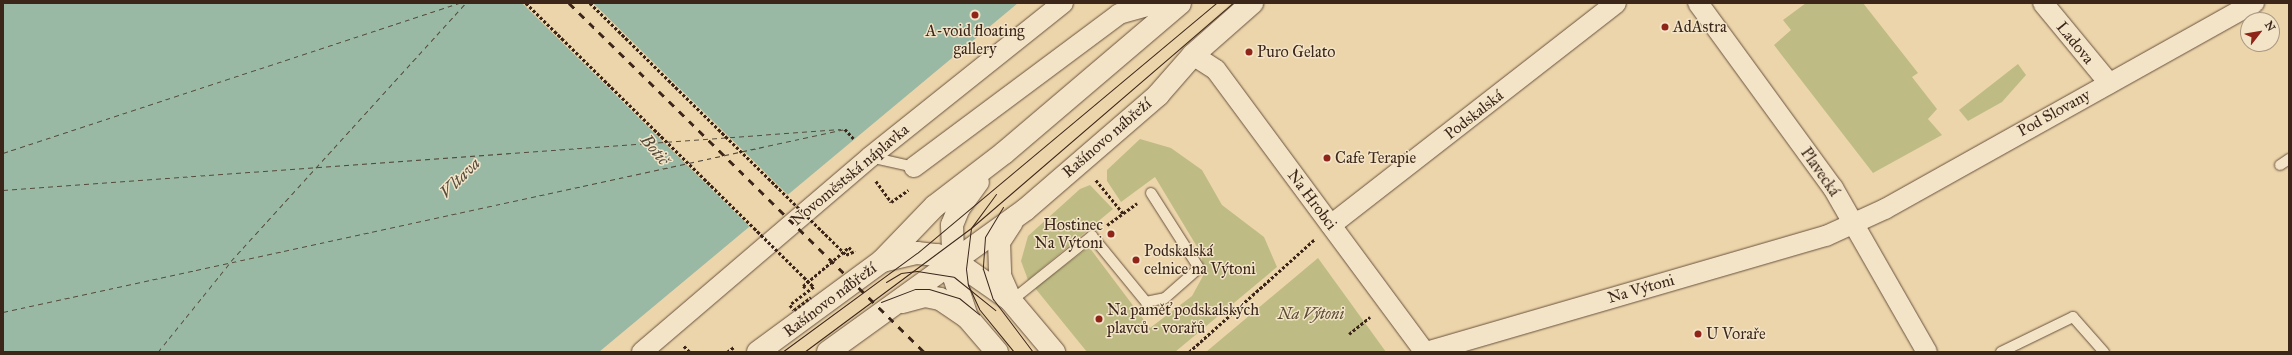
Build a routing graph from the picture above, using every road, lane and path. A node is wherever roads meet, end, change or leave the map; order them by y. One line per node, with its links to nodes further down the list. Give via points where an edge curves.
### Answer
1 (526, 3): 32 (path, bridge, via 814,287 790,305 794,310)
2 (590, 3): 28 (path, bridge, via 846,255)
3 (1063, 3): 14 (street, Novoměstská náplavka)
4 (1158, 3): 17 (street, via 1119,14)
5 (1180, 3): 13 (main road, Rašínovo nábřeží)
6 (1252, 3): 11 (main road, Rašínovo nábřeží)
7 (1616, 3): 25 (street, Podskalská)
8 (1698, 3): 24 (street, Plavecká)
9 (2042, 3): 12 (street, Ladova)
10 (2254, 3): 12 (street, Pod Slovany)
11 (1193, 55): 22 (main road, Rašínovo nábřeží, via 1158,95); 25 (street, Na Hrobci, via 1216,70)
12 (2109, 83): 24 (street, Pod Slovany)
13 (1004, 153): 29 (main road, Rašínovo nábřeží, via 935,206); 30 (main road, via 959,208 952,225)
14 (870, 157): 17 (lane); 38 (street, Novoměstská náplavka)
15 (2289, 159): 16 (lane)
16 (2280, 166)
17 (914, 167)
18 (910, 188): 21 (path)
19 (1105, 191): 23 (path)
20 (1151, 193): 23 (path); 26 (lane, via 1199,268 1165,298 1146,302)
21 (891, 202)
22 (1025, 210): 30 (main road, Rašínovo nábřeží); 33 (main road, via 1006,228 997,252 1000,276)
23 (1123, 213): 26 (path)
24 (1854, 223): 44 (street, Na Výtoni, via 1826,236); 45 (street, Plavecká)
25 (1331, 225): 43 (path); 44 (street, Na Hrobci)
26 (1092, 236): 33 (lane)
27 (849, 247): 31 (path)
28 (855, 251)
29 (882, 261): 30 (main road, Rašínovo nábřeží, via 917,253); 39 (main road, Rašínovo nábřeží)
30 (952, 262): 33 (main road, Rašínovo nábřeží); 34 (main road, Rašínovo nábřeží); 36 (main road)
31 (803, 286)
32 (811, 297)
33 (1011, 301): 42 (main road)
34 (892, 306): 36 (main road, via 933,296); 40 (main road, Rašínovo nábřeží)
35 (1372, 316): 37 (path)
36 (967, 317): 41 (main road)
37 (1349, 334)
38 (642, 352)
39 (758, 352)
40 (828, 352)
41 (997, 352)
42 (1054, 352)
43 (1189, 352)
44 (1426, 352)
45 (1927, 352)
46 (2001, 352): 47 (lane, via 2073,317)
47 (2104, 352)

